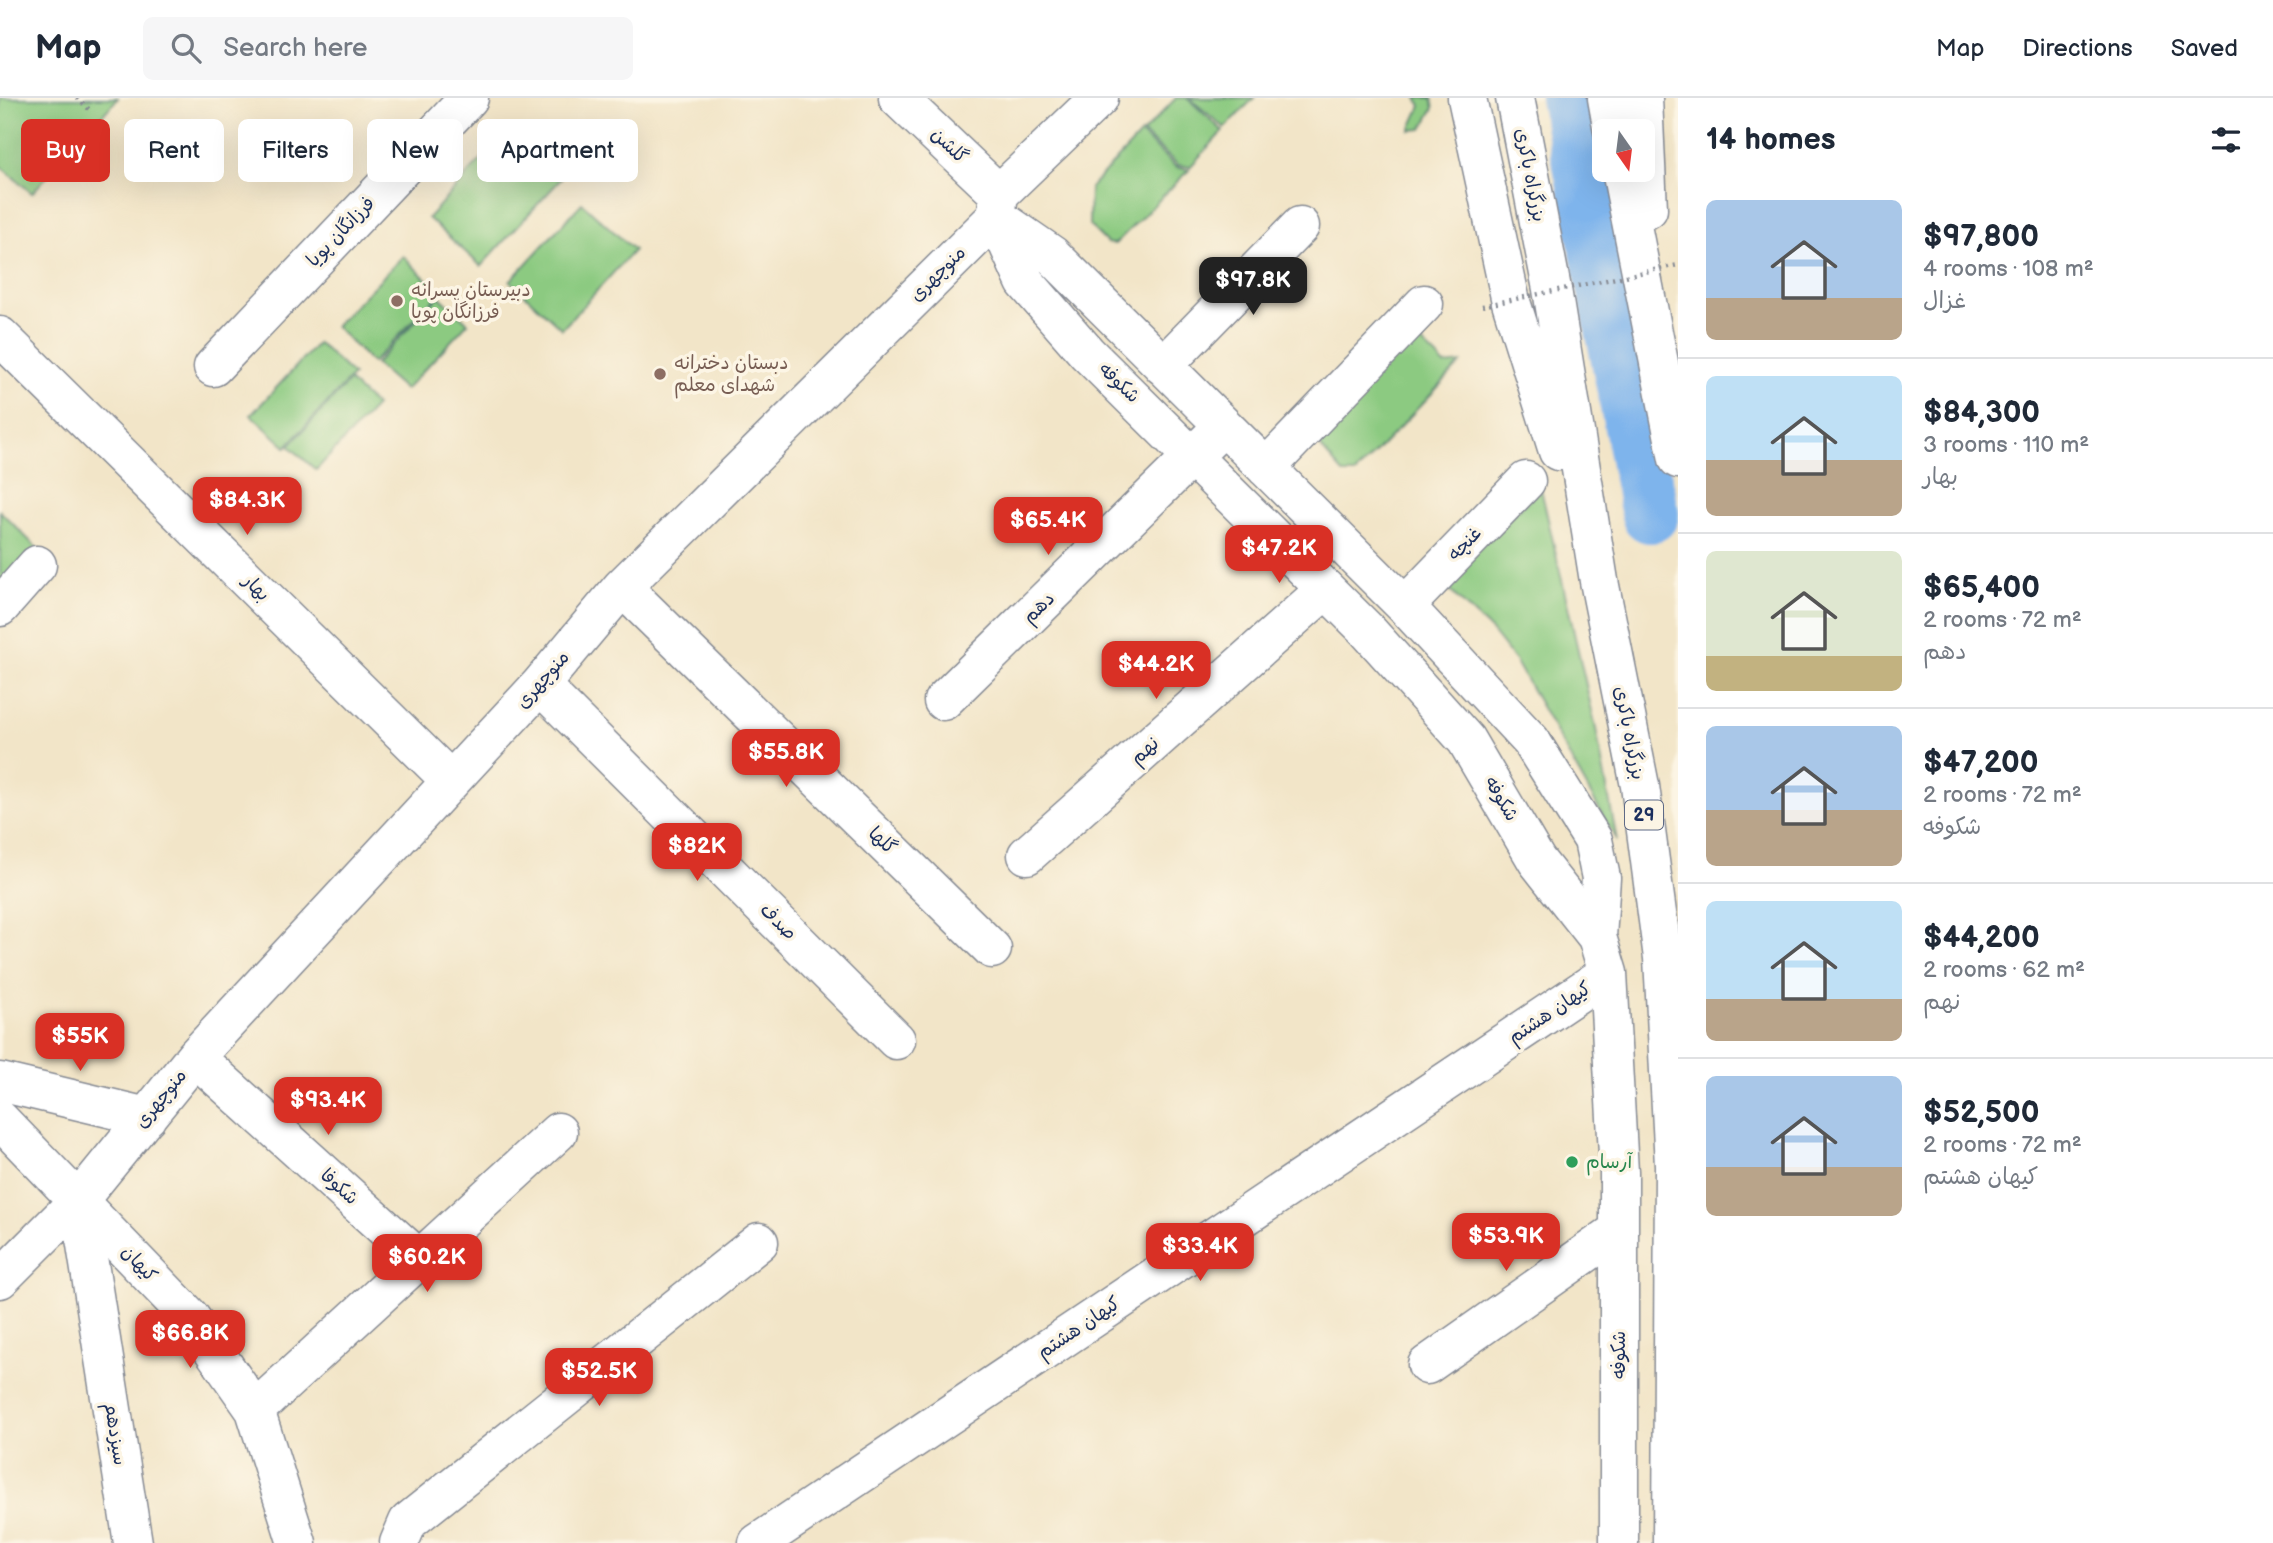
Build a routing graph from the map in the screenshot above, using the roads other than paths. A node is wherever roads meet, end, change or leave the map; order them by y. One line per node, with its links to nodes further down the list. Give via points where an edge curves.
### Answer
1 (469, 98): 16 (main road, فرزانگان پویا)
2 (898, 98): 10 (main road, گلشن)
3 (1099, 98): 10 (main road, منوچهری)
4 (1467, 98): 23 (main road, via 1511,302)
5 (1515, 98): 23 (main road, بزرگراه باکری / 29, via 1552,289)
6 (1607, 98): 8 (main road)
7 (1643, 98): 13 (main road)
8 (1611, 119)
9 (1623, 182): 13 (main road)
10 (998, 205): 15 (main road); 18 (main road, شکوفه, via 1025,282 1087,353); 24 (main road, منوچهری)
11 (1300, 226): 15 (main road)
12 (1424, 304): 20 (main road)
13 (1652, 320): 19 (main road)
14 (0, 336): 30 (main road, بهار)
15 (1163, 366): 17 (main road)
16 (213, 367)
17 (1223, 425): 18 (main road, دهم); 20 (main road)
18 (1194, 456): 25 (main road, شکوفه); 29 (main road, دهم)
19 (1678, 459)
20 (1266, 468): 26 (main road)
21 (1526, 481): 26 (main road, غنچه)
22 (37, 565): 27 (main road)
23 (1599, 580): 53 (main road, بزرگراه باکری / 29, via 1640,786 1663,958 1674,1166)
24 (622, 587): 28 (main road, منوچهری); 33 (main road, گلها)
25 (1325, 590): 31 (main road, نهم); 32 (main road, شکوفه, via 1466,740 1537,861)
26 (1405, 606): 32 (main road, via 1531,741 1592,840 1601,878)
27 (0, 607)
28 (540, 685): 30 (main road, منوچهری); 35 (main road, صدف)
29 (943, 701)
30 (452, 781): 36 (main road, منوچهری)
31 (1027, 855)
32 (1597, 937): 34 (main road, شکوفه)
33 (992, 948)
34 (1608, 973): 42 (main road, شکوفه); 51 (main road, کیهان هشتم)
35 (896, 1040)
36 (195, 1057): 38 (main road, منوچهری); 44 (main road, شکوفا)
37 (0, 1082): 38 (main road)
38 (146, 1117): 41 (main road, منوچهری)
39 (0, 1120): 41 (main road, کیهان)
40 (558, 1132): 44 (main road)
41 (79, 1200): 45 (main road, منوچهری); 47 (main road, کیهان, via 190,1317); 48 (main road, سیزدهم)
42 (1619, 1230): 46 (main road); 52 (main road, شکوفه)
43 (759, 1242): 50 (main road, via 408,1522)
44 (421, 1260): 47 (main road)
45 (0, 1279)
46 (1427, 1365)
47 (255, 1410): 49 (main road, کیهان)
48 (133, 1543)
49 (297, 1543)
50 (399, 1543)
51 (758, 1543)
52 (1619, 1543)
53 (1672, 1543)

